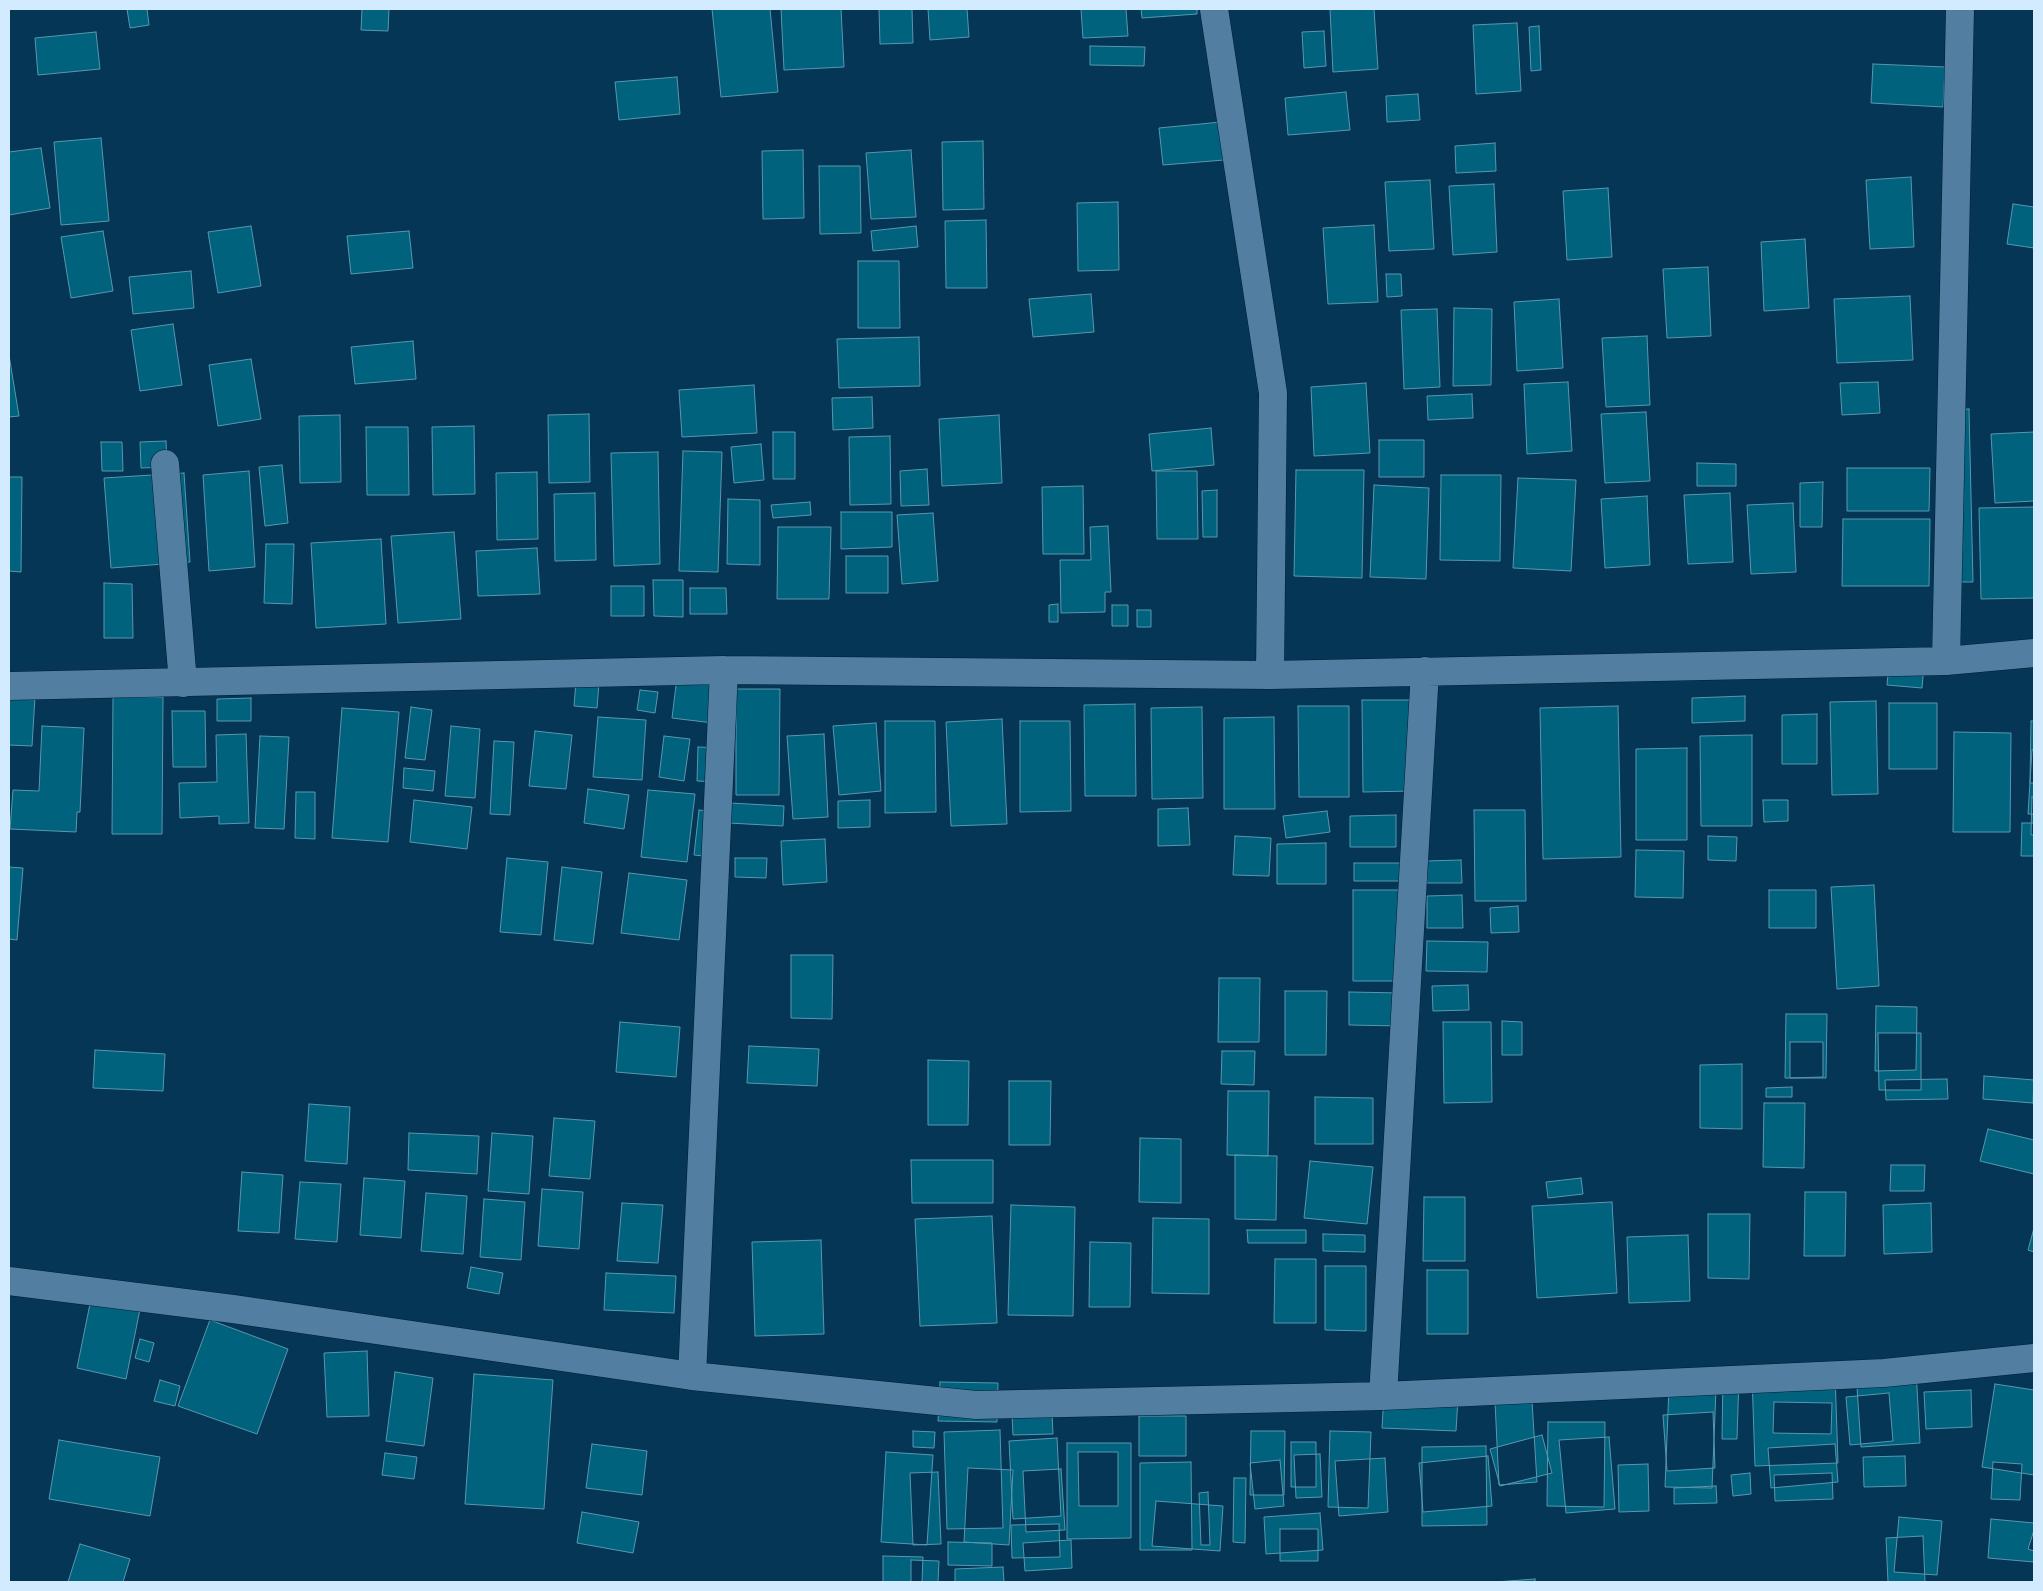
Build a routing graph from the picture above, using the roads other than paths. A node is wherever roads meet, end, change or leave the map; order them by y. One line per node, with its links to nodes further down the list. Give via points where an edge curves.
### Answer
1 (1214, 9): 8 (street, via 1272,393)
2 (1960, 9): 5 (street)
3 (165, 464): 9 (street)
4 (2034, 653): 5 (street)
5 (1946, 661): 7 (street)
6 (724, 670): 8 (street); 9 (street); 13 (street)
7 (1425, 671): 8 (street); 14 (street)
8 (1270, 675)
9 (183, 683): 10 (street)
10 (9, 686)
11 (9, 1281): 13 (street, via 233,1309)
12 (2034, 1358): 14 (street, via 1884,1373)
13 (692, 1376): 14 (street, via 976,1405)
14 (1383, 1396)

